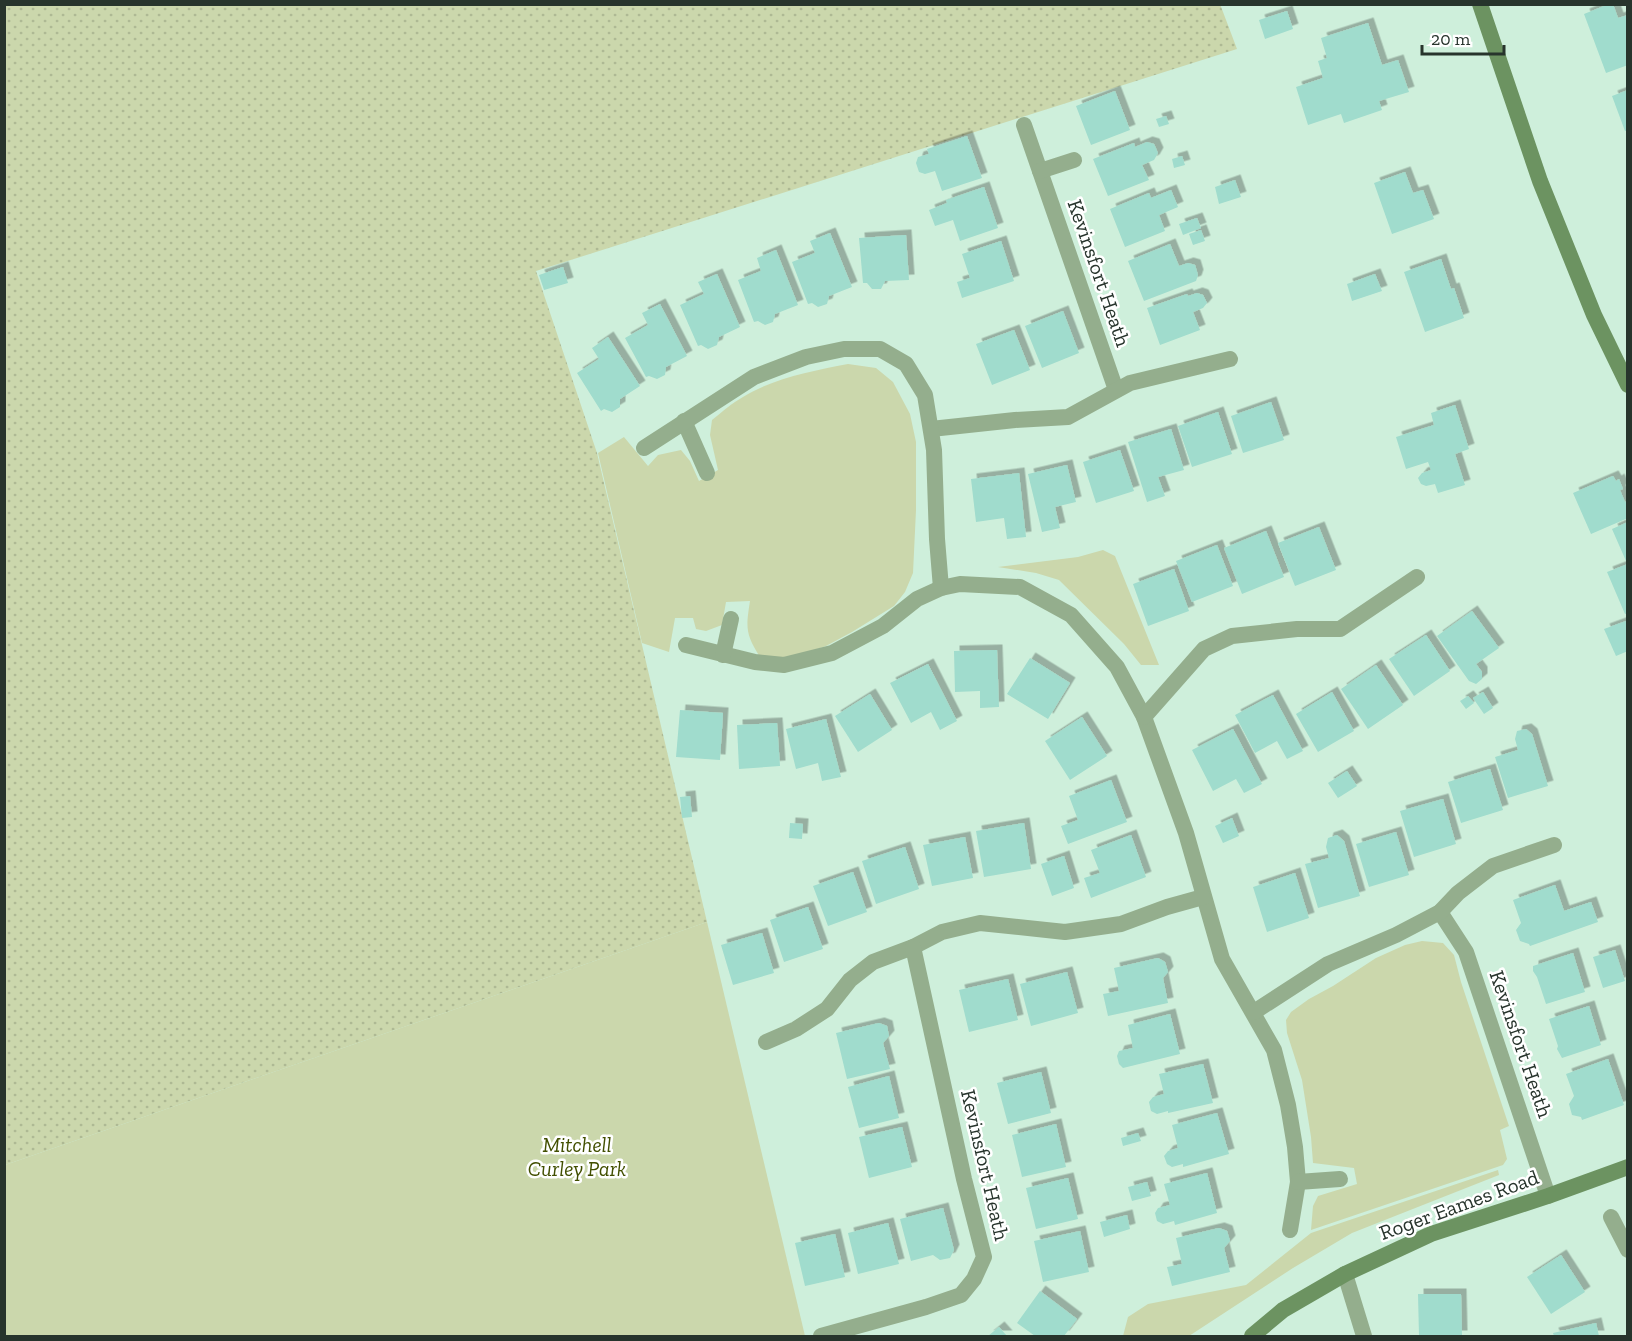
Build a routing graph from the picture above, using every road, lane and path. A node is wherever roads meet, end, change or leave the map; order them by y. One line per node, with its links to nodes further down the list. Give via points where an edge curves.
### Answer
1 (1480, 4): 6 (main road, via 1540,181 1594,315)
2 (1023, 124): 4 (street, Kevinsfort Heath)
3 (1074, 159): 4 (street)
4 (1040, 171): 7 (street, Kevinsfort Heath)
5 (1230, 358): 7 (street)
6 (1628, 385)
7 (1116, 390): 9 (street, via 1068,417)
8 (684, 421): 9 (street, via 754,377 806,357 844,349 880,349 906,364 924,395); 10 (street); 11 (street)
9 (931, 429): 13 (street)
10 (644, 448)
11 (707, 473)
12 (1417, 577): 17 (street, via 1340,628 1232,636 1204,649)
13 (940, 588): 16 (street, via 917,598 883,626 832,653 784,665); 17 (street, via 960,584 1020,587 1071,615 1117,667)
14 (731, 619): 16 (street)
15 (686, 645): 16 (street)
16 (723, 655)
17 (1144, 717): 19 (street, via 1186,833)
18 (1554, 845): 20 (street, via 1493,866)
19 (1203, 897): 21 (street, via 1121,924 1065,932 980,923 942,932); 22 (street, via 1222,959)
20 (1440, 912): 22 (street, via 1329,964); 27 (street, Kevinsfort Heath, via 1467,952)
21 (913, 947): 23 (street, via 873,962 850,980 827,1009); 32 (street, Kevinsfort Heath, via 984,1257 961,1295)
22 (1254, 1012): 26 (street, via 1274,1050 1288,1105)
23 (766, 1042)
24 (1628, 1167): 27 (main road, Roger Eames Road)
25 (1340, 1179): 26 (street)
26 (1298, 1182): 29 (street)
27 (1548, 1196): 31 (main road, Roger Eames Road, via 1431,1234)
28 (1611, 1218): 30 (street)
29 (1290, 1230)
30 (1628, 1250)
31 (1345, 1274): 34 (main road, Roger Eames Road, via 1283,1310); 35 (street)
32 (872, 1329): 33 (street, Kevinsfort Heath)
33 (821, 1336)
34 (1252, 1336)
35 (1364, 1336)

